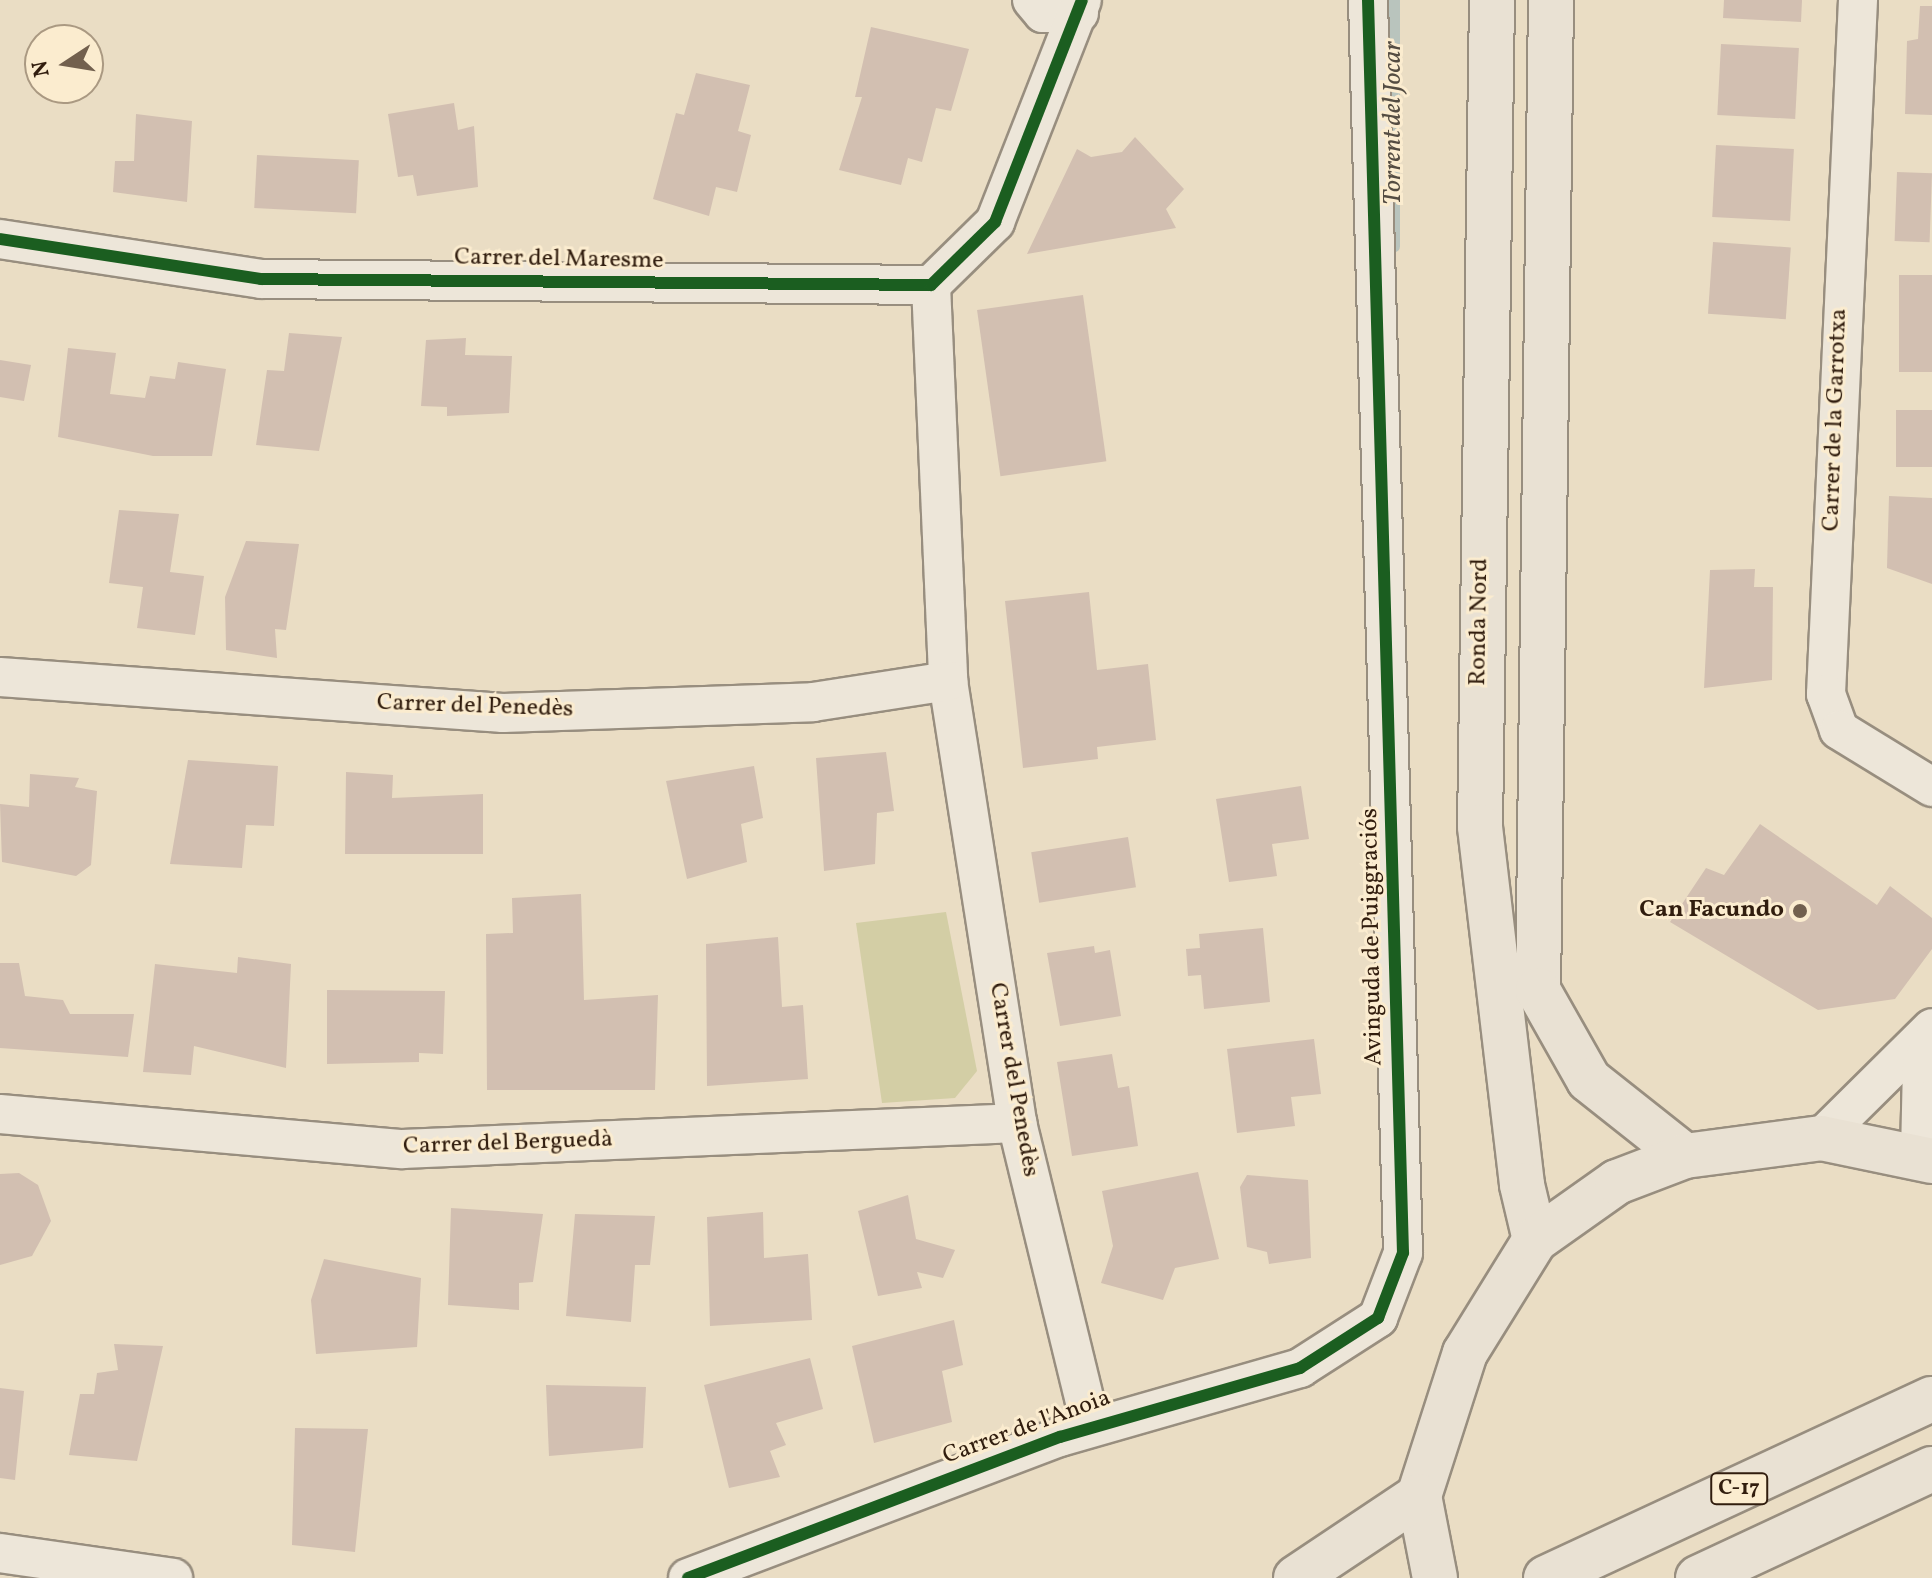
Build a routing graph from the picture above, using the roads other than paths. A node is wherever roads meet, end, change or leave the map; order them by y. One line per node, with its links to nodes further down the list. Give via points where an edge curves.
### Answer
1 (1032, 0): 6 (street, via 1043,13)
2 (1368, 0): 20 (street, Avinguda de Puiggraciós, via 1403,1253)
3 (1492, 0): 19 (main road, Ronda Nord, via 1480,827 1522,1185)
4 (1551, 0): 17 (main road, via 1538,990 1589,1080)
5 (1858, 0): 11 (street, Carrer de la Garrotxa, via 1826,694 1839,730)
6 (1081, 7): 8 (street, via 995,222)
7 (0, 239): 8 (street, Carrer del Maresme, via 261,279)
8 (931, 285): 10 (street, Carrer del Penedès)
9 (0, 677): 10 (street, Carrer del Penedès, via 503,713 813,702)
10 (948, 681): 15 (street, Carrer del Penedès)
11 (1932, 787)
12 (1932, 1028): 16 (street)
13 (1932, 1043): 18 (street, via 1922,1064)
14 (0, 1114): 15 (street, Carrer del Berguedà, via 402,1149)
15 (1017, 1123): 22 (street, Carrer del Penedès)
16 (1821, 1138): 17 (main road); 18 (main road)
17 (1685, 1156): 19 (main road, via 1617,1182)
18 (1926, 1157)
19 (1535, 1240): 24 (main road, via 1465,1353)
20 (1378, 1318): 22 (street, Carrer de l'Anoia, via 1300,1368)
21 (1932, 1399): 30 (main road, C-17)
22 (1091, 1427): 27 (street, Carrer de l'Anoia)
23 (1932, 1469): 31 (main road, C-17)
24 (1419, 1496): 28 (main road); 29 (main road)
25 (0, 1553): 26 (street)
26 (173, 1578)
27 (688, 1578)
28 (1296, 1578)
29 (1435, 1578)
30 (1546, 1578)
31 (1698, 1578)

